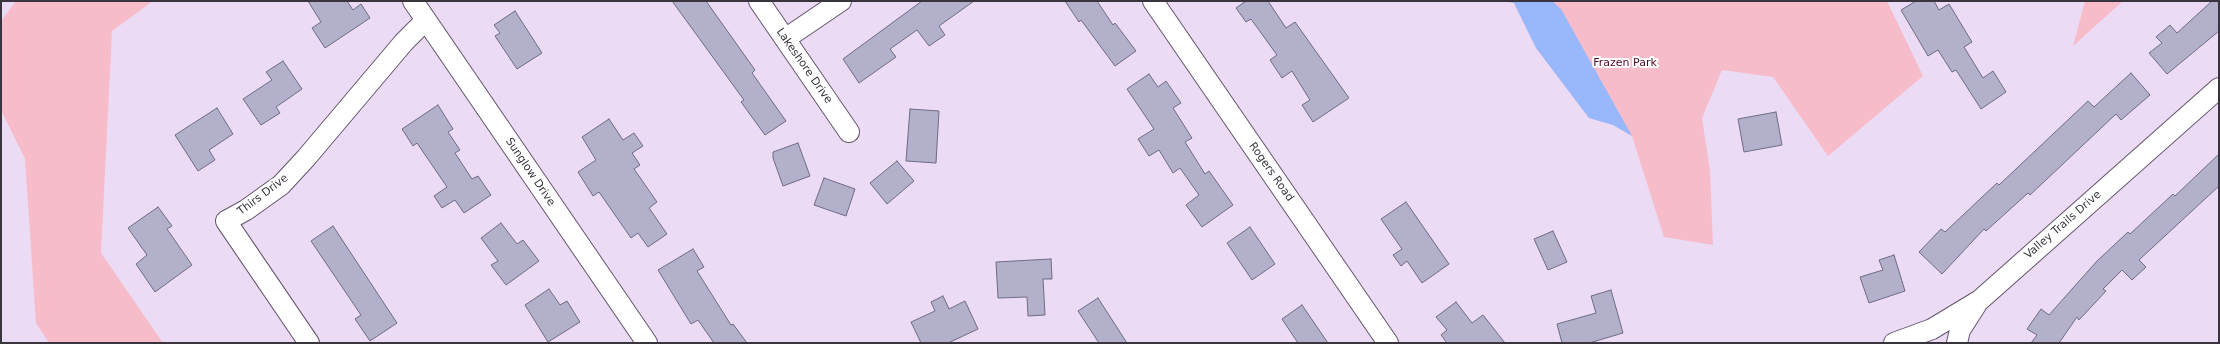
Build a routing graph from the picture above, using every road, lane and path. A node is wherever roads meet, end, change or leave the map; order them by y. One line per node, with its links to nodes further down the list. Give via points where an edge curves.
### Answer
1 (413, 1): 5 (street, Sunglow Drive)
2 (759, 1): 6 (street, Lakeshore Drive)
3 (841, 1): 6 (street)
4 (1153, 1): 12 (street, Rogers Road)
5 (426, 20): 10 (street, Thirs Drive, via 404,42 281,185 226,221); 11 (street, Sunglow Drive)
6 (786, 39): 8 (street, Lakeshore Drive)
7 (2219, 88): 9 (street, Valley Trails Drive)
8 (849, 132)
9 (1980, 300): 13 (street, Valley Trails Drive, via 1932,329); 14 (street, via 1960,330)
10 (309, 343)
11 (647, 343)
12 (1388, 343)
13 (1894, 343)
14 (1957, 343)

